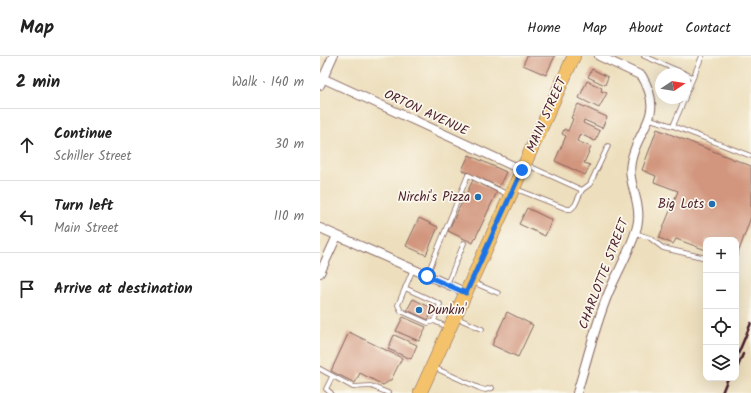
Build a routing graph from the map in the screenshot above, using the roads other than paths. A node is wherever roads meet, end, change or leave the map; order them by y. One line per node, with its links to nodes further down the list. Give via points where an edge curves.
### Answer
1 (333, 56): 9 (street)
2 (574, 56): 16 (main road, MAIN STREET)
3 (599, 56): 12 (street, via 642,76 649,96)
4 (644, 56): 7 (lane)
5 (658, 56): 7 (lane)
6 (702, 56): 8 (lane)
7 (656, 61): 8 (lane)
8 (693, 77): 10 (lane)
9 (321, 80): 16 (street, ORTON AVENUE)
10 (691, 82)
11 (682, 104): 13 (lane)
12 (650, 119): 13 (lane); 20 (street, CHARLOTTE STREET, via 631,160 630,173 638,215)
13 (673, 126): 15 (lane)
14 (608, 146): 17 (lane, via 590,184)
15 (751, 156)
16 (524, 167): 17 (lane); 18 (main road, MAIN STREET)
17 (582, 190): 18 (lane, via 571,209)
18 (512, 192): 26 (lane, via 468,175); 29 (main road, MAIN STREET)
19 (320, 228): 21 (street)
20 (635, 233): 23 (lane, via 650,238 663,248); 41 (street, CHARLOTTE STREET, via 598,319)
21 (337, 236): 24 (street); 25 (street)
22 (464, 243): 27 (lane)
23 (703, 257)
24 (413, 269): 26 (street); 28 (lane)
25 (320, 273)
26 (427, 276): 27 (street)
27 (447, 284): 29 (street)
28 (405, 288): 31 (lane, via 440,304); 31 (lane, via 398,305 401,311 428,323)
29 (469, 288): 30 (lane); 32 (main road, MAIN STREET)
30 (498, 293)
31 (434, 322): 32 (lane)
32 (453, 323): 33 (lane); 34 (main road, MAIN STREET)
33 (482, 330)
34 (432, 367): 37 (lane, via 479,388); 40 (main road, MAIN STREET)
35 (320, 369): 36 (lane)
36 (332, 377): 38 (lane, via 326,389); 39 (lane, via 353,387 371,386)
37 (492, 388)
38 (331, 393)
39 (388, 393)
40 (420, 393)
41 (577, 393)

